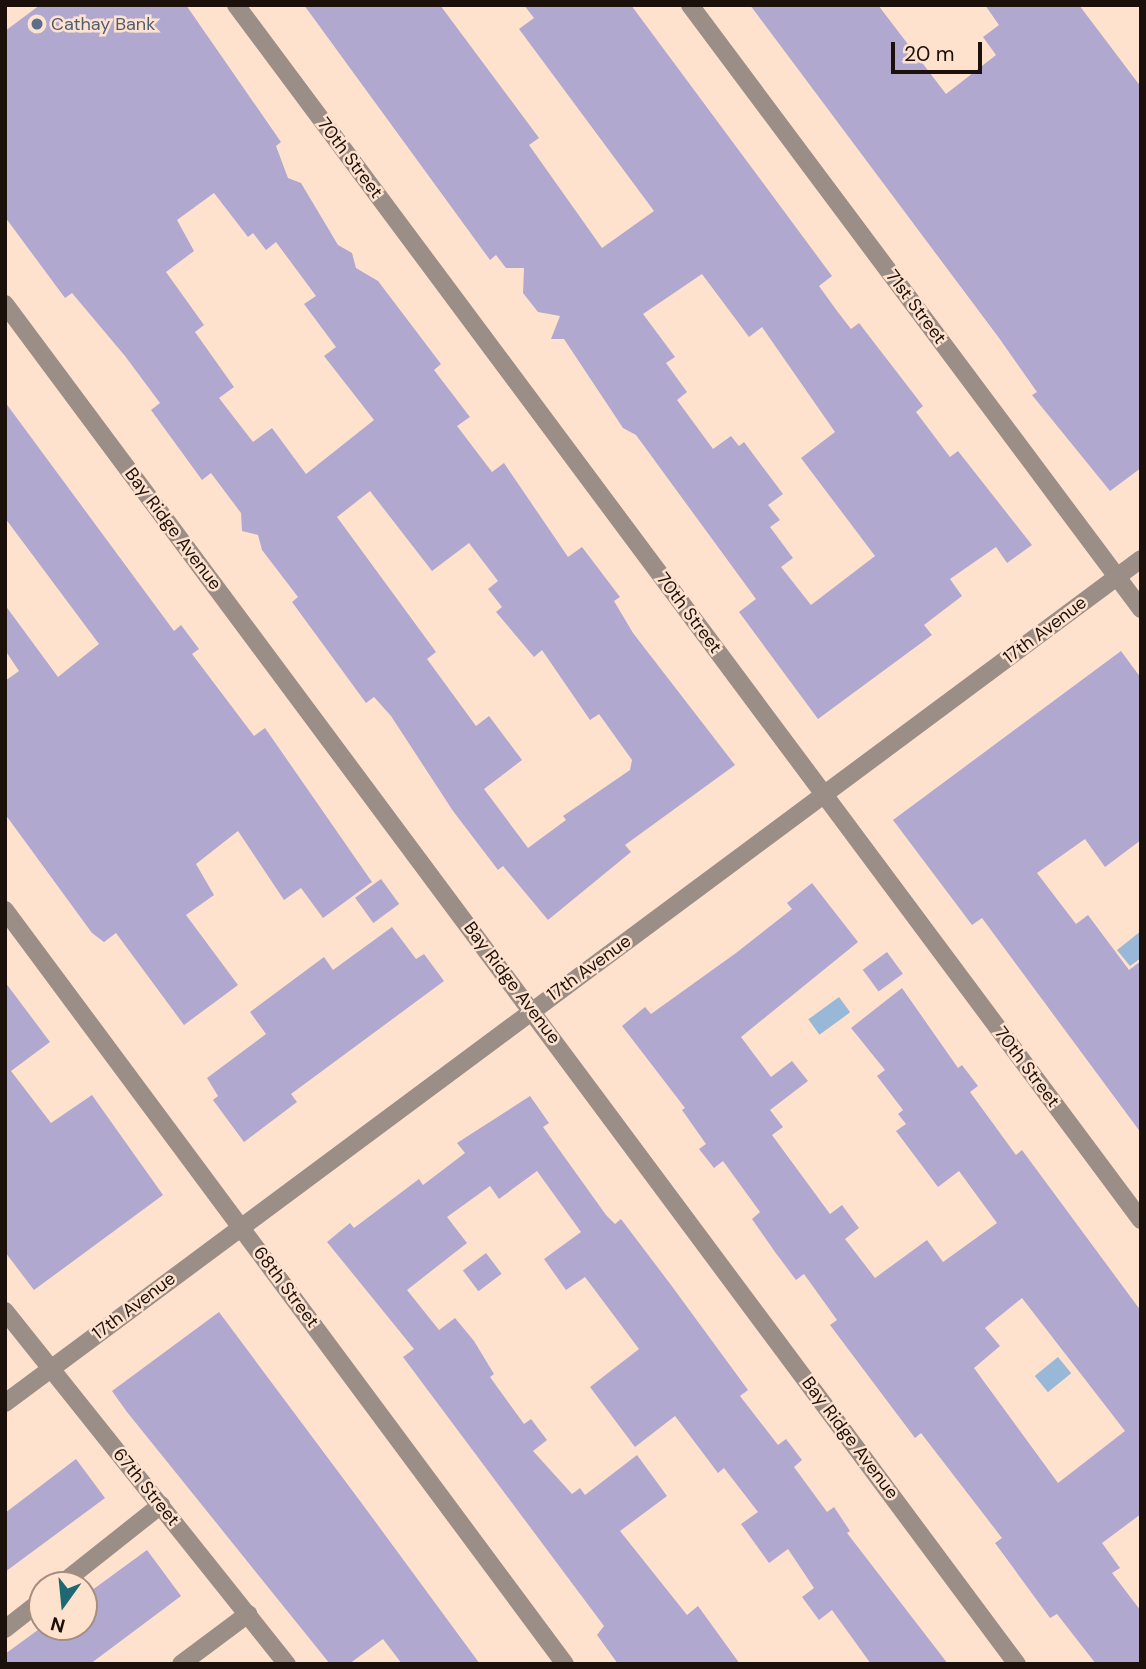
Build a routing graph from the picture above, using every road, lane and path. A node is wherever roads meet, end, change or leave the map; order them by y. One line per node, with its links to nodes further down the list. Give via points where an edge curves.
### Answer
1 (236, 5): 7 (street, 70th Street)
2 (690, 5): 5 (street, 71st Street)
3 (5, 304): 9 (street, Bay Ridge Avenue)
4 (1141, 559): 5 (street, 17th Avenue)
5 (1117, 577): 6 (street, 71st Street); 7 (street, 17th Avenue)
6 (1141, 609)
7 (824, 794): 9 (street, 17th Avenue); 10 (street, 70th Street)
8 (5, 910): 11 (street, 68th Street)
9 (532, 1010): 11 (street, 17th Avenue); 23 (street, Bay Ridge Avenue)
10 (1141, 1220)
11 (241, 1226): 13 (street, 17th Avenue); 22 (street, 68th Street)
12 (5, 1311): 13 (street, 67th Street)
13 (51, 1369): 14 (street, 17th Avenue); 15 (street, 67th Street)
14 (5, 1403)
15 (160, 1505): 16 (street); 18 (street, 67th Street)
16 (78, 1571)
17 (28, 1611): 19 (street)
18 (248, 1614): 20 (street); 21 (street, 67th Street)
19 (5, 1629)
20 (181, 1664)
21 (287, 1664)
22 (565, 1664)
23 (1017, 1664)

